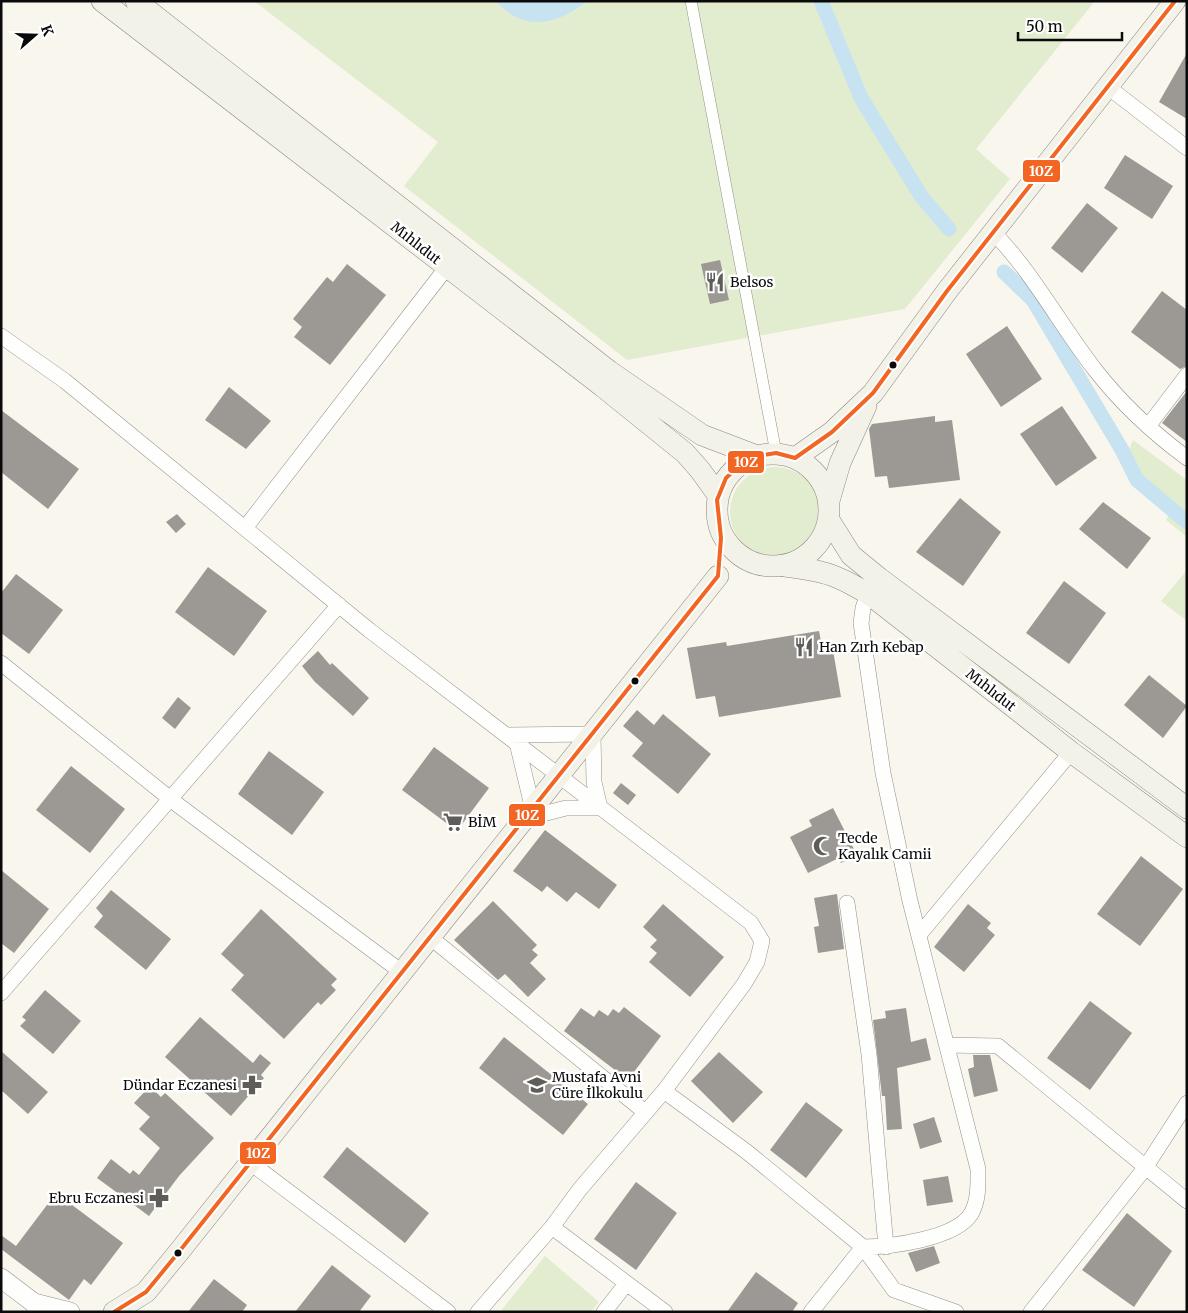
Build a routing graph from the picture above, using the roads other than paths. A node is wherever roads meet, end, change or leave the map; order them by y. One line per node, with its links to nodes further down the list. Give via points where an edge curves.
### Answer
1 (102, 1): 8 (main road, Mıhlıdut)
2 (136, 1): 13 (main road, Mıhlıdut, via 608,371 702,434)
3 (691, 1): 13 (street)
4 (1175, 1): 5 (main road)
5 (1108, 88): 6 (street); 7 (main road)
6 (1187, 148)
7 (993, 232): 11 (main road); 12 (street, via 1016,255 1096,370 1136,416)
8 (447, 267): 15 (main road, Mıhlıdut, via 685,453); 17 (street)
9 (1, 336): 17 (street, via 65,380)
10 (1187, 376): 12 (street)
11 (872, 393): 13 (main road, via 832,432); 16 (main road, via 840,463)
12 (1149, 425): 14 (street)
13 (776, 456): 15 (main road, via 740,464 726,478); 16 (main road, via 818,476)
14 (1187, 458)
15 (718, 495): 18 (main road, via 716,514)
16 (829, 511): 20 (main road, via 822,538 811,553); 31 (main road, Mıhlıdut, via 851,555)
17 (245, 528): 23 (street)
18 (721, 533): 19 (main road, via 732,549 748,561); 21 (main road)
19 (761, 565): 20 (main road); 21 (main road)
20 (785, 566): 22 (main road, Mıhlıdut, via 846,579)
21 (718, 576): 25 (main road)
22 (868, 594): 27 (main road, Mıhlıdut); 35 (street, via 861,623 882,774)
23 (339, 606): 26 (street); 29 (street)
24 (1, 664): 29 (street)
25 (593, 734): 26 (street); 28 (main road); 30 (street, via 594,782)
26 (512, 739): 28 (street); 32 (street)
27 (1071, 752): 33 (main road, Mıhlıdut); 35 (street)
28 (560, 776): 30 (street); 32 (main road)
29 (171, 799): 37 (street); 38 (street)
30 (600, 808): 32 (street, via 566,808); 40 (street, via 751,923 762,940 757,962 744,984)
31 (1187, 808)
32 (530, 814): 36 (main road)
33 (1187, 837)
34 (847, 903): 48 (street, via 869,1054)
35 (919, 935): 39 (street)
36 (431, 938): 37 (main road); 42 (street)
37 (403, 973): 43 (main road)
38 (3, 986)
39 (946, 1044): 44 (street, via 998,1046); 48 (street, via 978,1169 978,1196 971,1214 961,1223 937,1236)
40 (664, 1091): 42 (street); 47 (street, via 747,1152)
41 (1187, 1103): 44 (street)
42 (645, 1112): 46 (street)
43 (252, 1164): 51 (main road); 55 (street)
44 (1145, 1168): 45 (street); 61 (street)
45 (1187, 1201)
46 (552, 1227): 50 (street); 56 (street)
47 (863, 1247): 48 (street); 59 (street); 60 (street, via 894,1290)
48 (886, 1247)
49 (1, 1278): 52 (street)
50 (626, 1284): 57 (street); 58 (street)
51 (144, 1302): 54 (main road)
52 (36, 1307): 53 (street)
53 (70, 1312)
54 (114, 1312)
55 (448, 1312)
56 (478, 1312)
57 (604, 1312)
58 (665, 1312)
59 (811, 1312)
60 (956, 1312)
61 (1032, 1312)

